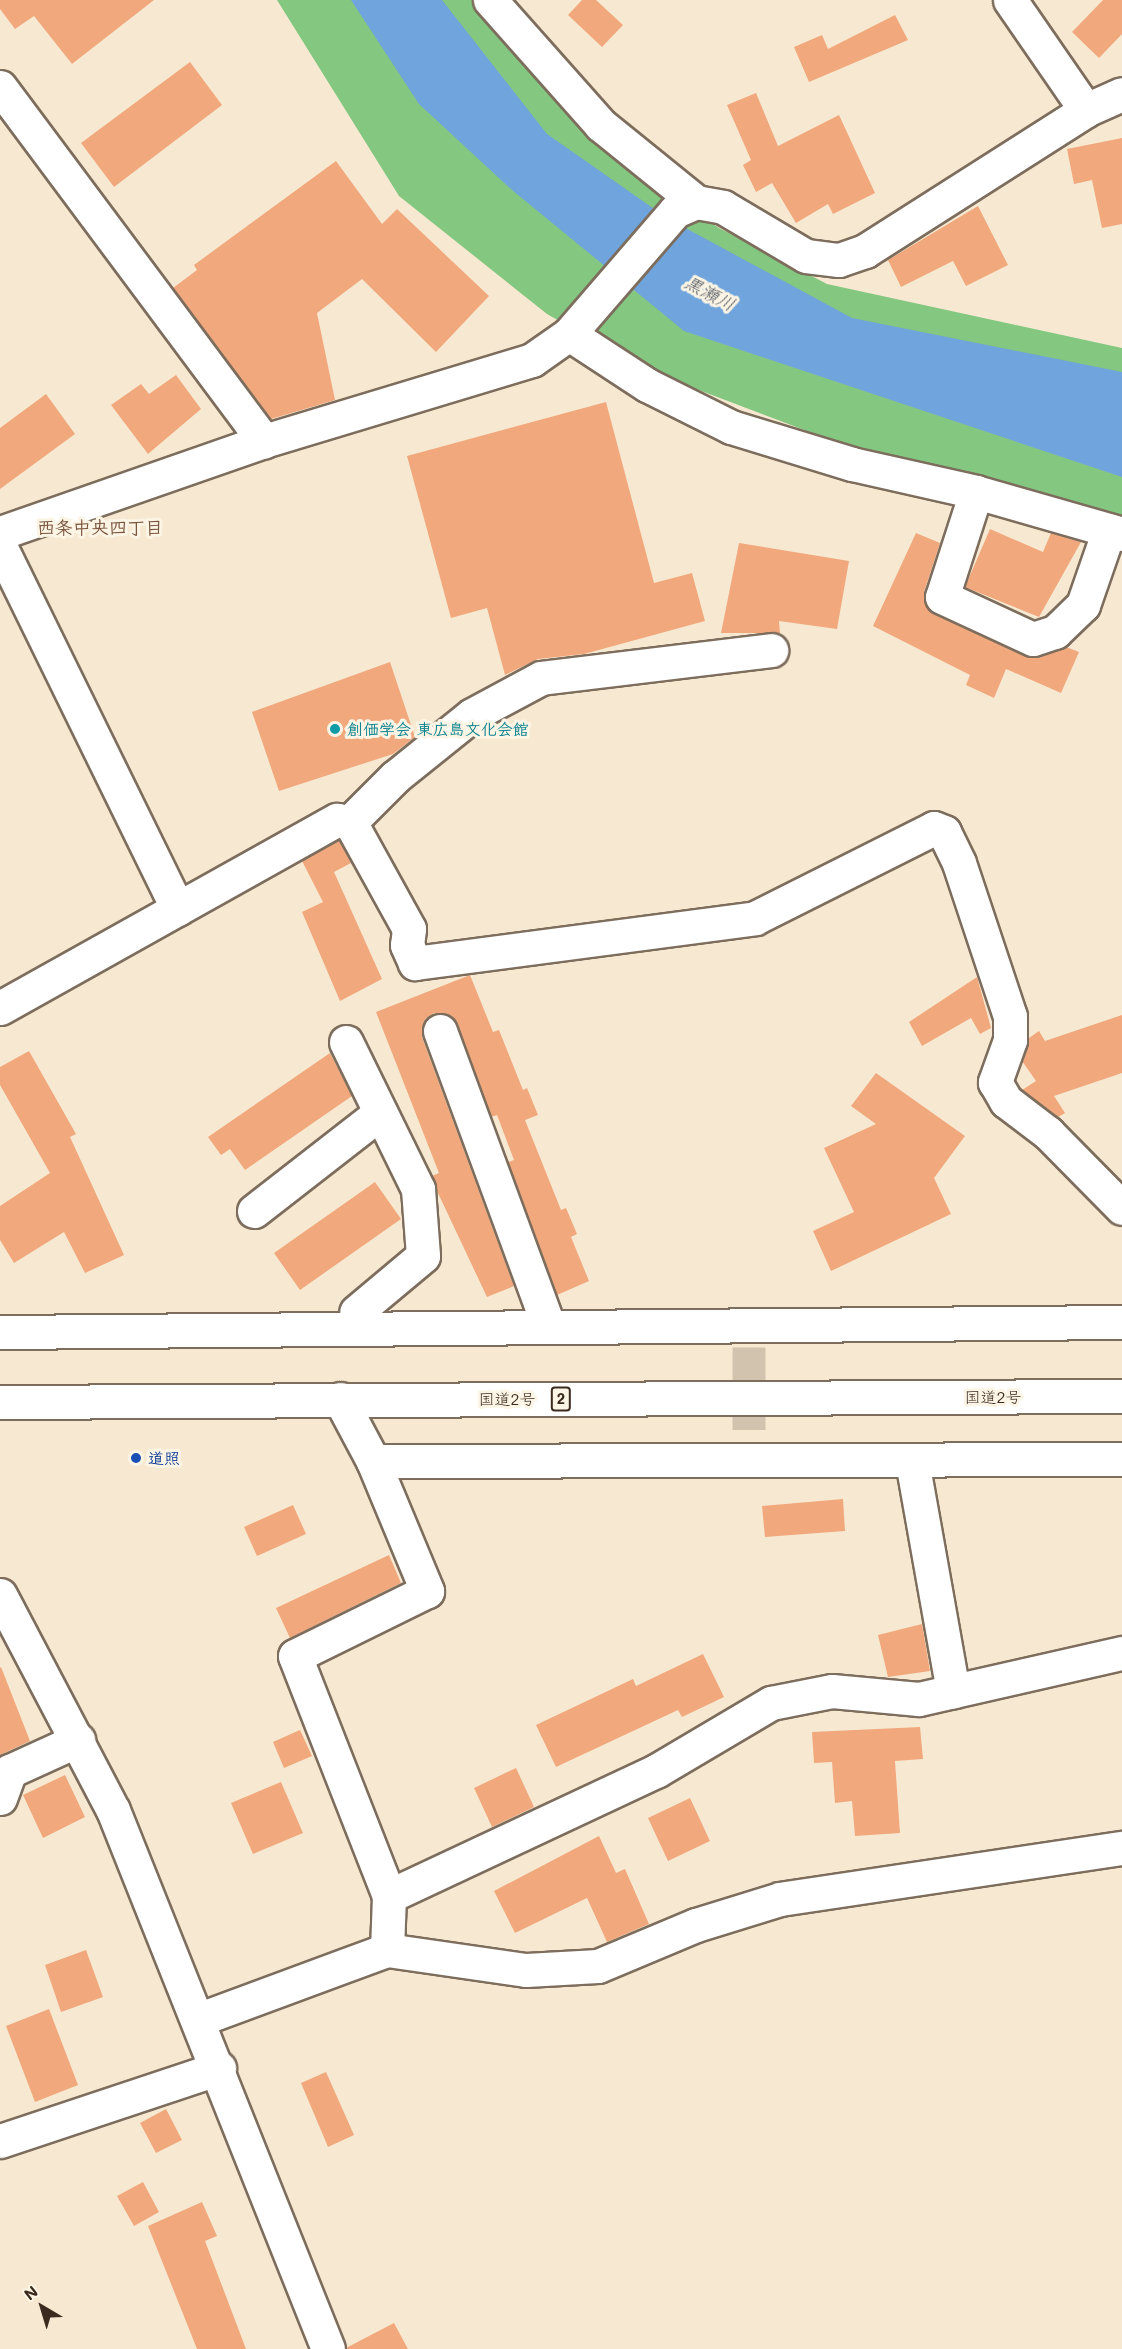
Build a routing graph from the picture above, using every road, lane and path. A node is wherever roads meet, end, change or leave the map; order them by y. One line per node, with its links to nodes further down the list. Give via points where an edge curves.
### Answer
1 (490, 0): 6 (main road, via 601,125)
2 (1010, 0): 5 (main road)
3 (0, 87): 8 (main road)
4 (1122, 93): 5 (main road)
5 (1086, 110): 6 (main road, via 866,251 839,260 806,256 723,207)
6 (685, 207): 7 (main road)
7 (569, 334): 8 (main road, via 532,360 494,375); 9 (main road, via 656,390 731,427 852,465)
8 (264, 441): 11 (main road)
9 (976, 492): 10 (main road); 10 (main road, via 942,597 1034,639 1055,632 1083,605)
10 (1116, 532)
11 (0, 533)
12 (0, 546): 15 (main road)
13 (771, 650): 14 (main road, via 541,678 472,715 394,777)
14 (350, 822): 15 (main road, via 338,820); 20 (main road, via 409,929 406,945 415,963 754,918 917,832 934,828 945,832 1010,1016 1010,1040 995,1082 1006,1101 1048,1133)
15 (178, 909): 16 (main road)
16 (0, 1008)
17 (440, 1031): 24 (main road)
18 (345, 1042): 19 (main road)
19 (380, 1113): 21 (main road); 22 (main road, via 418,1189 423,1256)
20 (1122, 1208)
21 (254, 1211)
22 (356, 1312)
23 (1122, 1322): 24 (main road, via 749,1335)
24 (548, 1325): 25 (main road)
25 (0, 1332)
26 (1122, 1396): 27 (main road, 国道2号 / 2)
27 (340, 1399): 28 (main road, 国道2号 / 2); 30 (main road)
28 (0, 1402)
29 (1122, 1459): 31 (main road)
30 (373, 1461): 31 (main road, via 749,1453); 38 (main road, via 427,1591 295,1656)
31 (912, 1461): 34 (main road)
32 (0, 1595): 35 (main road)
33 (1122, 1653): 34 (main road)
34 (953, 1692): 38 (main road, via 920,1699 832,1691 771,1702 656,1771)
35 (78, 1740): 36 (main road, via 10,1771); 40 (main road)
36 (0, 1798)
37 (1122, 1848): 39 (main road, via 780,1899 696,1925 598,1965 526,1970)
38 (389, 1896): 39 (main road)
39 (387, 1950): 40 (main road)
40 (200, 2019): 41 (main road)
41 (219, 2068): 42 (main road); 43 (main road, via 247,2152)
42 (0, 2141)
43 (328, 2349)

